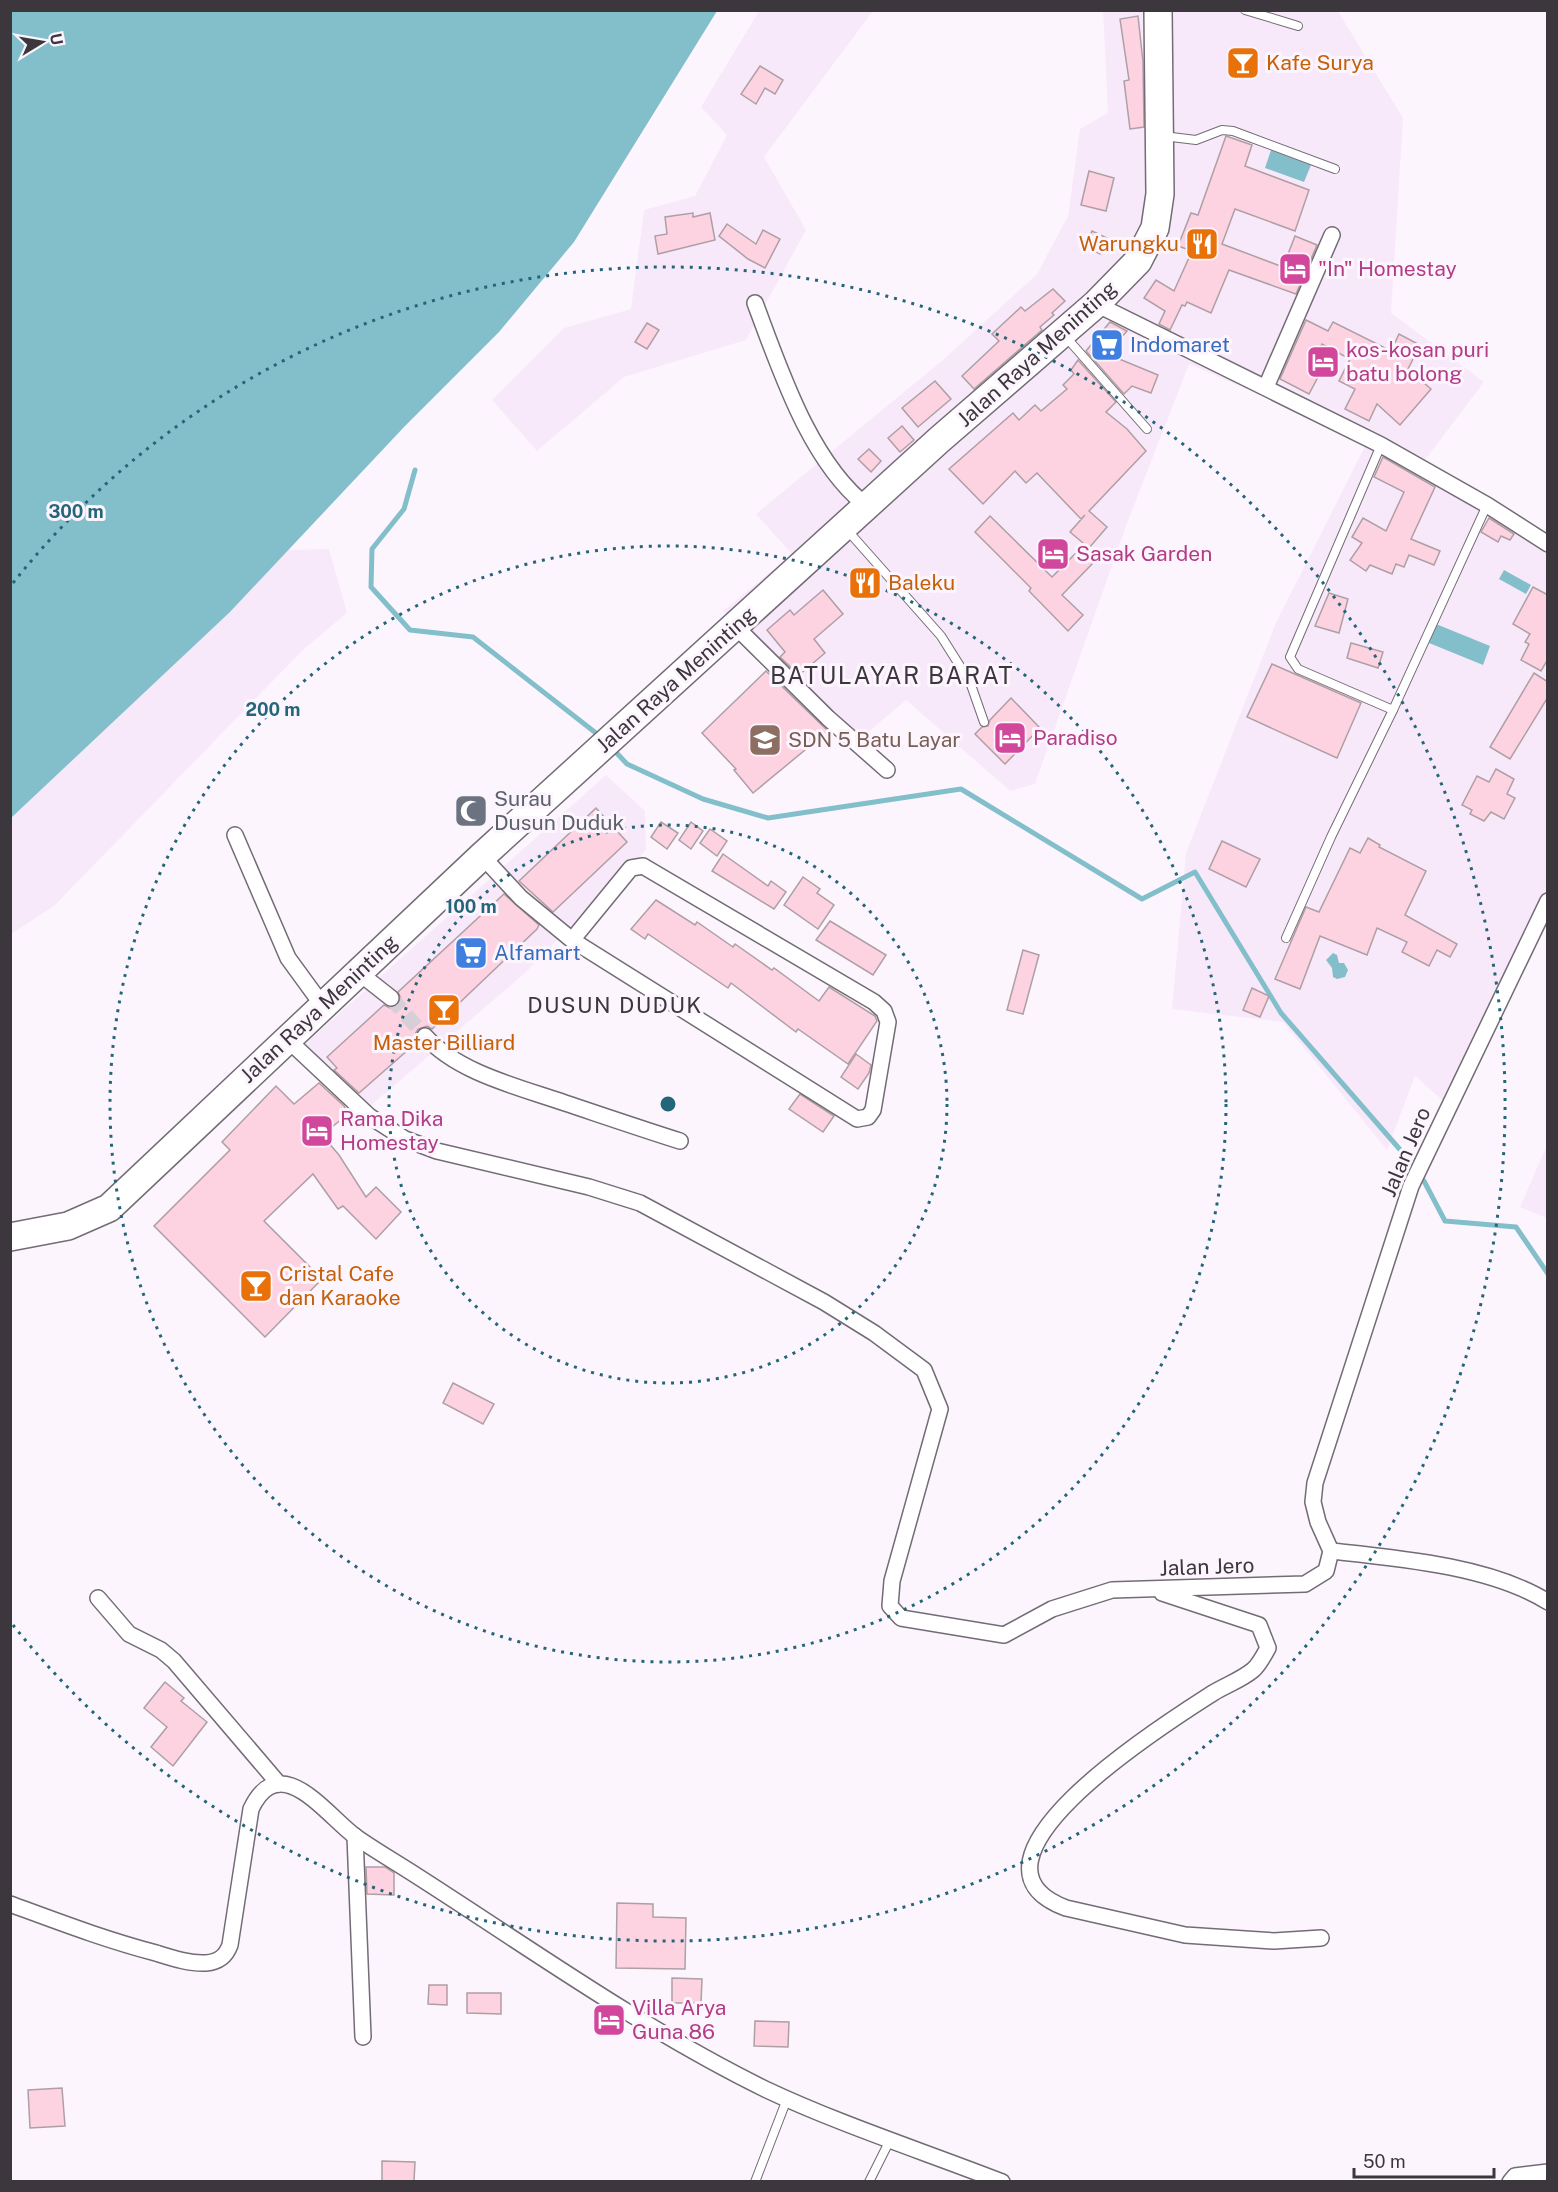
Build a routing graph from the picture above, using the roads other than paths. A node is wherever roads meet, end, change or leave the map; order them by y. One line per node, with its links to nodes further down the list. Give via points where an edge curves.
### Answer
1 (1158, 10): 4 (highway, Jalan Raya Meninting)
2 (1245, 10): 3 (lane)
3 (1298, 27)
4 (1161, 136): 5 (lane, via 1196,140 1233,131); 8 (highway, Jalan Raya Meninting, via 1155,228 1138,261)
5 (1335, 169)
6 (1332, 234): 10 (street)
7 (755, 303): 14 (street, via 802,418 836,472)
8 (1096, 303): 9 (highway, Jalan Raya Meninting); 10 (street)
9 (1063, 333): 11 (lane); 14 (highway, Jalan Raya Meninting)
10 (1266, 387): 12 (street)
11 (1147, 429)
12 (1381, 445): 13 (street); 18 (lane, via 1290,657 1298,669)
13 (1487, 505): 16 (street); 18 (lane)
14 (868, 507): 15 (highway, Jalan Raya Meninting)
15 (844, 528): 17 (highway, Jalan Raya Meninting); 19 (lane, via 941,636 970,682)
16 (1548, 544)
17 (735, 626): 20 (street); 22 (highway, Jalan Raya Meninting)
18 (1393, 710): 24 (lane)
19 (984, 722)
20 (887, 770)
21 (235, 836): 28 (street, via 288,958)
22 (482, 856): 25 (street, via 520,898); 26 (highway, Jalan Raya Meninting)
23 (1548, 901): 33 (street, Jalan Jero, via 1411,1186 1315,1483 1313,1502)
24 (1286, 938)
25 (572, 940): 25 (street, via 857,1119 868,1117 873,1110 888,1022 884,1011 643,866 631,868)
26 (358, 972): 27 (street); 28 (highway, Jalan Raya Meninting)
27 (391, 998)
28 (323, 1006): 30 (highway, Jalan Raya Meninting)
29 (425, 1035): 31 (street, via 435,1047 516,1086)
30 (287, 1039): 32 (highway, Jalan Raya Meninting, via 109,1208 68,1226); 34 (street, via 369,1116 405,1139 437,1151 640,1203 824,1302 924,1370 940,1410 892,1581 890,1606 901,1618 1004,1635 1052,1609 1112,1590)
31 (680, 1142)
32 (10, 1237)
33 (1331, 1551): 34 (street, Jalan Jero, via 1326,1570 1305,1584); 36 (street, via 1448,1565 1533,1592)
34 (1150, 1589): 40 (street, Jalan Jero, via 1259,1625 1268,1648 1254,1670 1152,1733 1094,1777 1038,1837 1029,1861 1032,1881 1050,1902 1066,1908 1185,1935 1274,1941)
35 (98, 1598): 37 (street, via 129,1634 174,1661)
36 (1548, 1602)
37 (279, 1784): 38 (street, via 299,1787); 39 (street, via 258,1794 251,1809 230,1945 220,1959 206,1963 181,1960 114,1942)
38 (355, 1836): 41 (street); 42 (street, via 650,2026)
39 (10, 1904)
40 (1321, 1938)
41 (363, 2037)
42 (787, 2099): 43 (street); 45 (lane)
43 (891, 2138): 46 (lane); 47 (street)
44 (1548, 2172): 48 (street, via 1515,2176)
45 (755, 2181)
46 (869, 2181)
47 (1002, 2181)
48 (1510, 2181)

